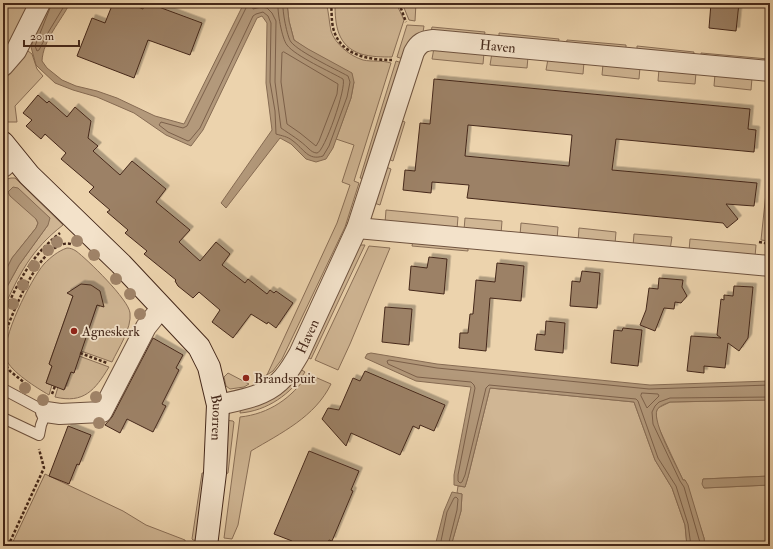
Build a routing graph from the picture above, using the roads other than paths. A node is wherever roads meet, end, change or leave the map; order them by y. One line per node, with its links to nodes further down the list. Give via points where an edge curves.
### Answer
1 (40, 3): 2 (street, via 19,44)
2 (3, 66)
3 (770, 71): 5 (street, Haven, via 433,40 422,42 414,52)
4 (7, 156): 7 (street, Buorren, via 121,264)
5 (357, 228): 6 (street); 9 (street, Haven, via 290,369 279,382 256,396)
6 (770, 266)
7 (162, 307): 9 (street, Buorren, via 199,347 209,367); 10 (street, via 146,327 102,412)
8 (3, 390): 10 (lane)
9 (218, 405): 12 (street, Buorren, via 215,473)
10 (46, 412): 11 (lane, via 39,435)
11 (3, 418)
12 (206, 546)

